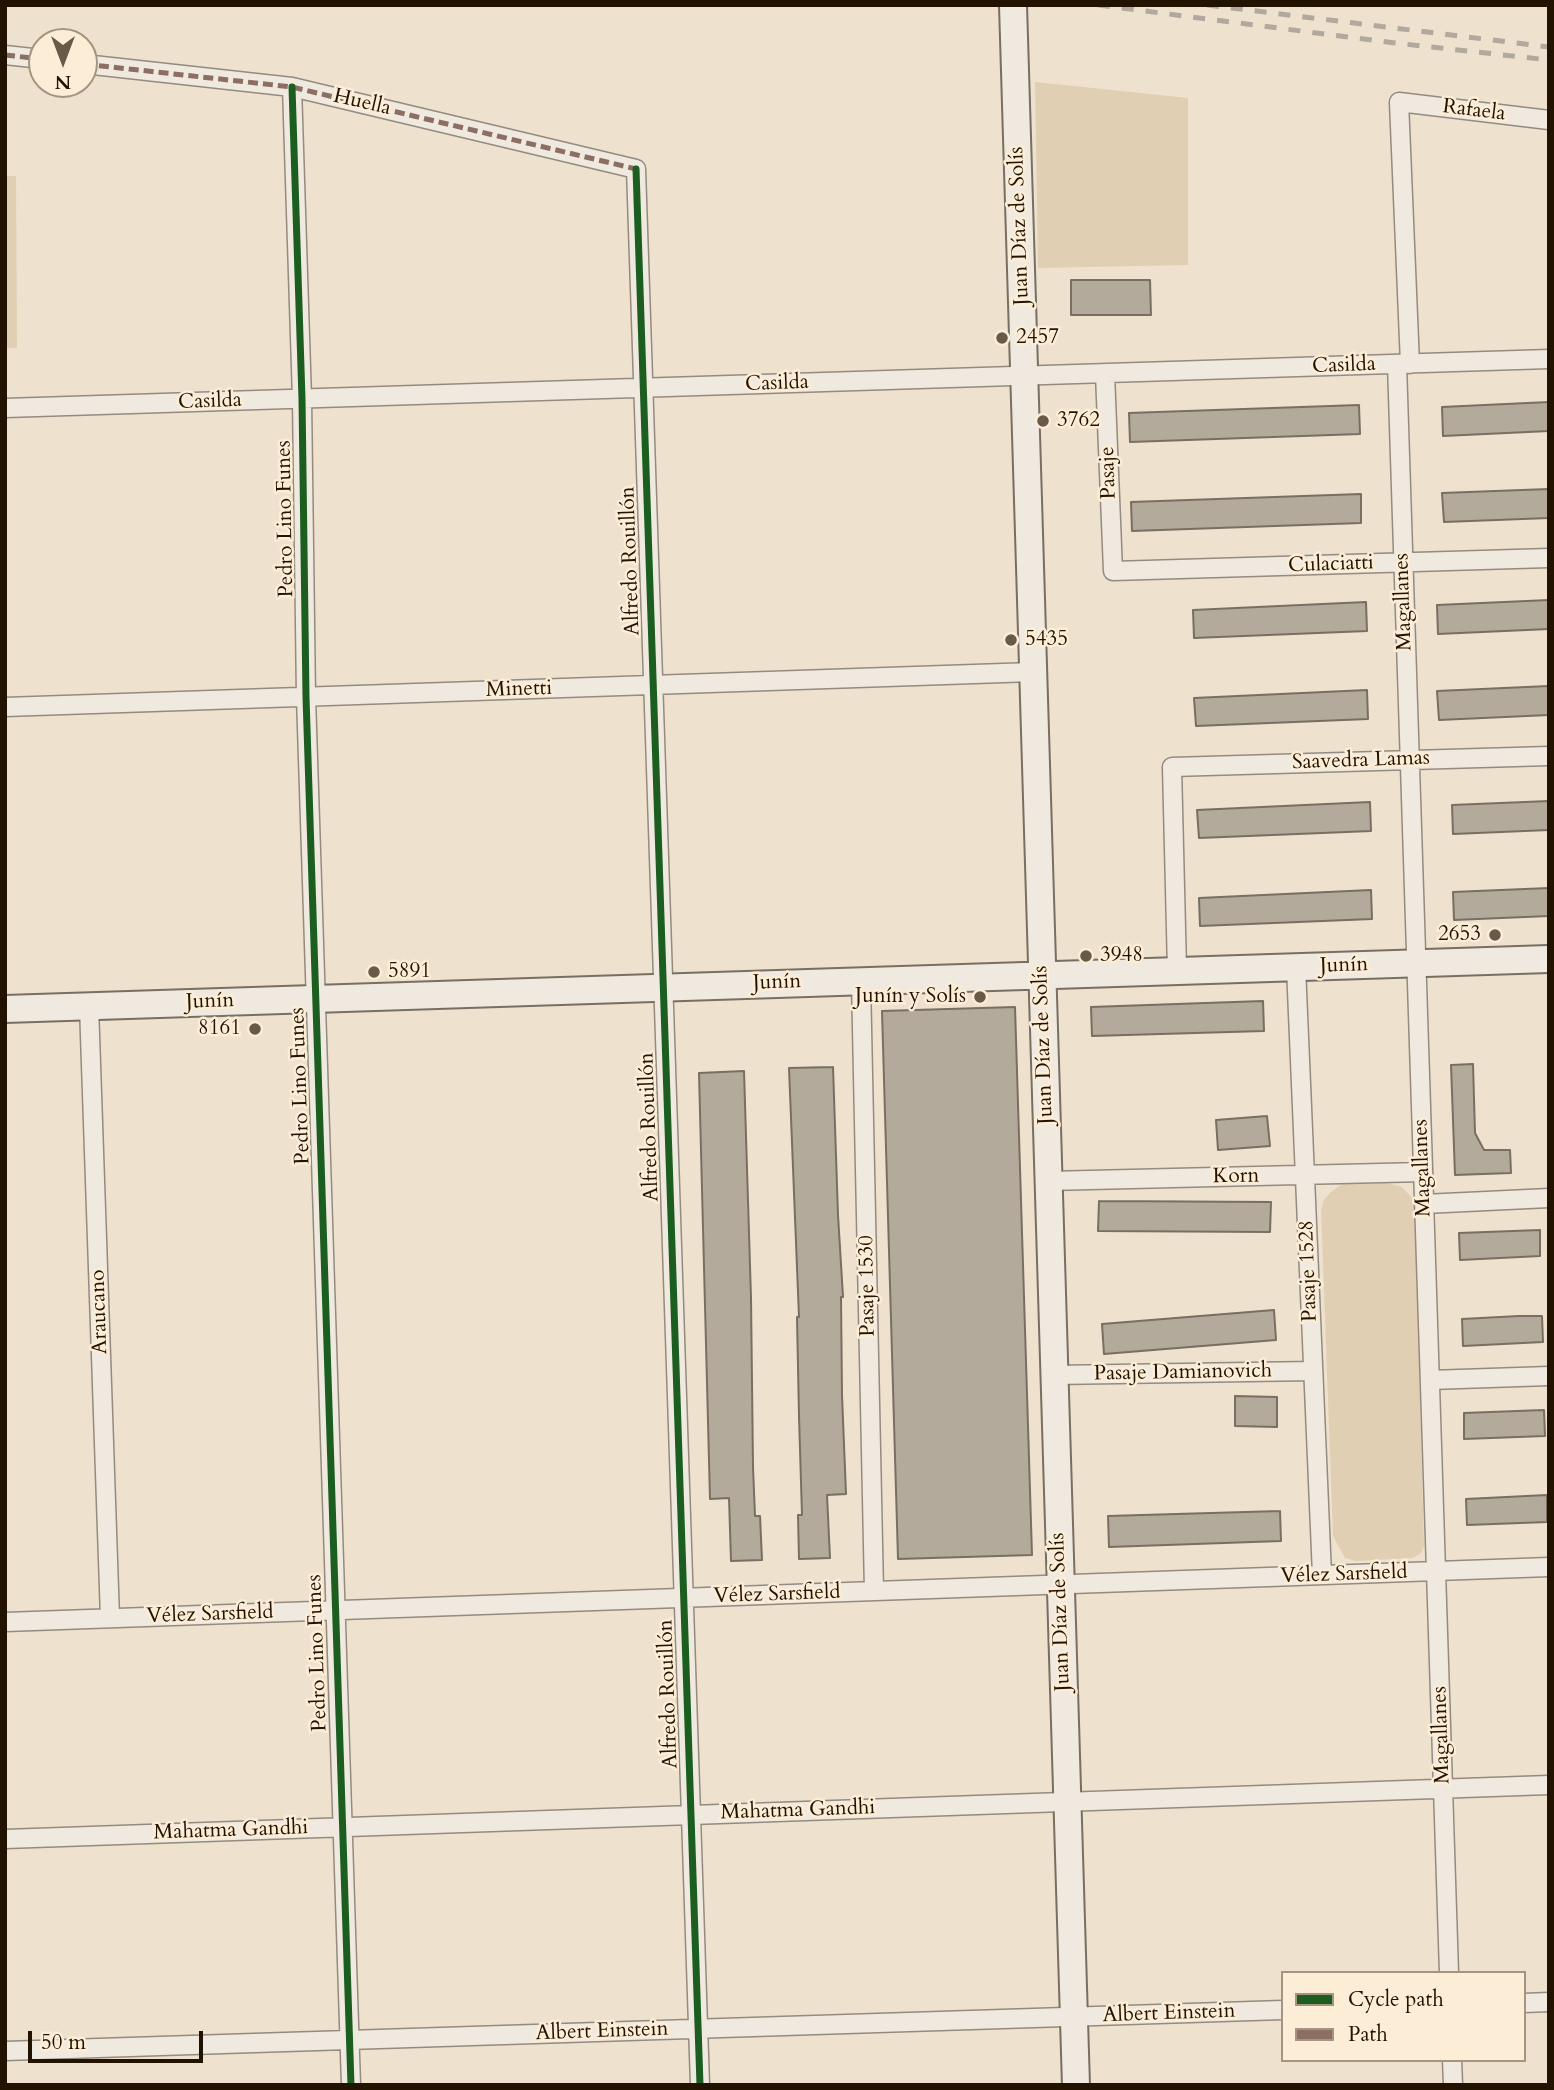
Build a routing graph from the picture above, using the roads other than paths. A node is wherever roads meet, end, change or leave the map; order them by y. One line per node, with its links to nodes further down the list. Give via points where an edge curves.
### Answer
1 (1013, 5): 12 (main road, Juan Díaz de Solís)
2 (5, 55): 3 (street)
3 (28, 57)
4 (98, 66): 5 (street, Huella)
5 (292, 87): 8 (street, Huella); 14 (street, Pedro Lino Funes)
6 (1399, 102): 7 (street, Rafaela); 10 (street, Magallanes)
7 (1549, 120)
8 (636, 169): 13 (street, Alfredo Rouillón)
9 (1549, 359): 10 (street, Casilda)
10 (1403, 364): 11 (street, Casilda); 17 (street, Magallanes)
11 (1105, 374): 12 (street, Casilda); 18 (street, Pasaje)
12 (1024, 377): 13 (street, Casilda); 19 (main road, Juan Díaz de Solís)
13 (643, 388): 14 (street, Casilda); 20 (street, Alfredo Rouillón)
14 (302, 399): 15 (street, Casilda); 21 (street, Pedro Lino Funes)
15 (5, 408)
16 (1549, 558): 17 (street, Culaciatti)
17 (1403, 562): 18 (street, Culaciatti); 24 (street, Magallanes)
18 (1113, 571)
19 (1033, 673): 20 (street, Minetti); 29 (main road, Juan Díaz de Solís)
20 (653, 685): 21 (street, Minetti); 31 (street, Alfredo Rouillón)
21 (306, 697): 22 (street, Minetti); 32 (street, Pedro Lino Funes)
22 (5, 707)
23 (1549, 757): 24 (street, Saavedra Lamas)
24 (1410, 760): 26 (street, Magallanes); 28 (street, Saavedra Lamas, via 1172,767)
25 (1549, 959): 26 (main road, Junín)
26 (1416, 964): 27 (main road, Junín); 35 (street, Magallanes)
27 (1296, 967): 28 (main road, Junín); 36 (street, Pasaje 1528)
28 (1177, 970): 29 (main road, Junín)
29 (1042, 975): 30 (main road, Junín); 37 (main road, Juan Díaz de Solís)
30 (861, 981): 31 (main road, Junín); 48 (street, Pasaje 1530)
31 (663, 987): 32 (main road, Junín); 49 (street, Alfredo Rouillón)
32 (316, 999): 33 (main road, Junín); 50 (street, Pedro Lino Funes)
33 (89, 1006): 34 (main road, Junín); 51 (street, Araucano)
34 (5, 1009)
35 (1423, 1172): 36 (street, Korn); 39 (street, Magallanes)
36 (1305, 1175): 37 (street, Korn); 40 (street, Pasaje 1528)
37 (1048, 1181): 41 (main road, Juan Díaz de Solís)
38 (1549, 1198): 39 (street)
39 (1424, 1204): 43 (street, Magallanes)
40 (1313, 1371): 41 (street, Pasaje Damianovich); 46 (street, Pasaje 1528)
41 (1053, 1375): 47 (main road, Juan Díaz de Solís)
42 (1549, 1376): 43 (street)
43 (1430, 1380): 45 (street, Magallanes)
44 (1549, 1567): 45 (street, Vélez Sarsfield)
45 (1436, 1572): 46 (street, Vélez Sarsfield); 54 (street, Magallanes)
46 (1322, 1575): 47 (street, Vélez Sarsfield)
47 (1061, 1585): 48 (street, Vélez Sarsfield); 55 (main road, Juan Díaz de Solís)
48 (874, 1591): 49 (street, Vélez Sarsfield)
49 (684, 1598): 50 (street, Vélez Sarsfield); 56 (street, Alfredo Rouillón)
50 (334, 1611): 51 (street, Vélez Sarsfield); 57 (street, Pedro Lino Funes)
51 (110, 1618): 52 (street, Vélez Sarsfield)
52 (5, 1622)
53 (1549, 1785): 54 (street, Mahatma Gandhi)
54 (1443, 1789): 55 (street, Mahatma Gandhi); 59 (street, Magallanes)
55 (1067, 1802): 56 (street, Mahatma Gandhi); 63 (main road, Juan Díaz de Solís)
56 (691, 1815): 57 (street, Mahatma Gandhi); 64 (street, Alfredo Rouillón)
57 (341, 1828): 58 (street, Mahatma Gandhi); 65 (street, Pedro Lino Funes)
58 (5, 1839)
59 (1450, 1971)
60 (1549, 2002): 61 (street)
61 (1526, 2003)
62 (1281, 2010): 63 (street, Albert Einstein)
63 (1074, 2017): 64 (street, Albert Einstein); 70 (main road, Juan Díaz de Solís)
64 (698, 2029): 65 (street, Albert Einstein); 69 (street, Alfredo Rouillón)
65 (349, 2040): 66 (street, Albert Einstein); 68 (street, Pedro Lino Funes)
66 (5, 2050)
67 (1452, 2062): 71 (street)
68 (351, 2085)
69 (700, 2085)
70 (1076, 2085)
71 (1453, 2085)

